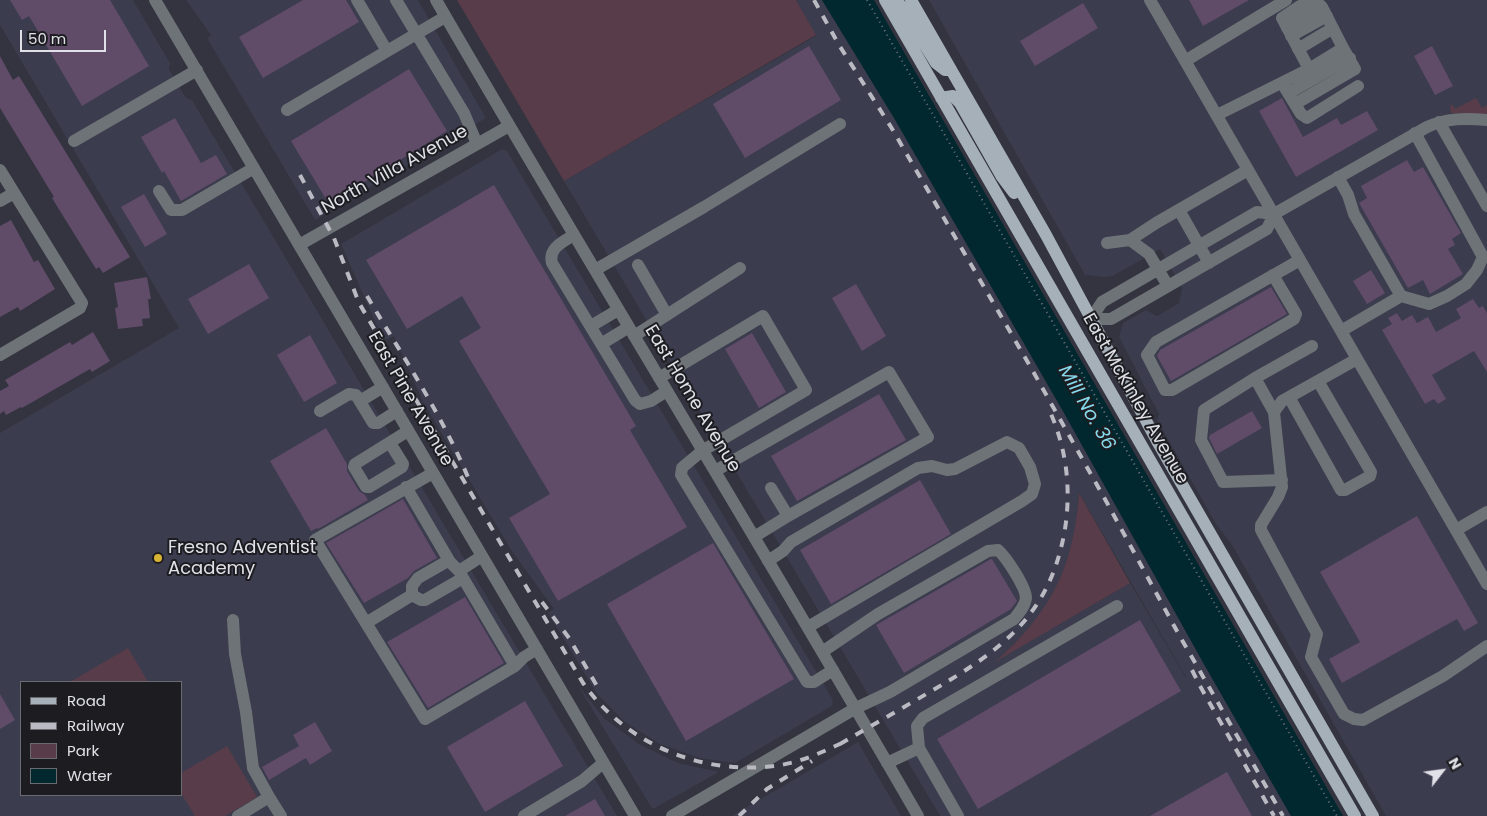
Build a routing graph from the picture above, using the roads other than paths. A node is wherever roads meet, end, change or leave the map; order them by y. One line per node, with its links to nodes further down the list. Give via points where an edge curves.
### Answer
1 (155, 0): 19 (street, East Pine Avenue)
2 (356, 0): 15 (street)
3 (396, 0): 13 (street)
4 (436, 0): 11 (street, East Home Avenue)
5 (885, 0): 23 (main road, East McKinley Avenue)
6 (896, 0): 20 (main road, via 936,63 945,70)
7 (911, 0): 20 (main road, East McKinley Avenue)
8 (1150, 0): 17 (street)
9 (1286, 0): 17 (street)
10 (1319, 6): 12 (street); 14 (street, via 1289,32)
11 (446, 17): 13 (street); 29 (street, East Home Avenue)
12 (1333, 28): 14 (street); 16 (street)
13 (416, 34): 15 (street); 32 (street, via 464,113)
14 (1298, 48): 18 (street)
15 (387, 51): 24 (street)
16 (1346, 53): 18 (street); 22 (street)
17 (1186, 61): 25 (street)
18 (1309, 68): 22 (street)
19 (197, 70): 31 (street); 33 (street, East Pine Avenue)
20 (951, 70): 44 (main road, East McKinley Avenue)
21 (1358, 86): 22 (street, via 1307,118)
22 (1288, 93): 25 (street)
23 (941, 98): 44 (main road, via 952,96 960,103 1002,177); 62 (main road, East McKinley Avenue)
24 (287, 110)
25 (1217, 115): 35 (street)
26 (1487, 120): 27 (street, via 1465,118)
27 (1439, 122): 30 (street); 40 (street)
28 (840, 124): 54 (street)
29 (509, 126): 32 (street, North Villa Avenue); 43 (street, East Home Avenue)
30 (1415, 133): 36 (street); 57 (street, via 1483,257 1466,284 1447,296 1429,304)
31 (74, 141)
32 (477, 144): 47 (street, North Villa Avenue)
33 (254, 168): 37 (street, via 182,210 171,210); 47 (street, East Pine Avenue)
34 (0, 170): 38 (street)
35 (1248, 170): 41 (street); 42 (street)
36 (1338, 176): 42 (street); 57 (street, via 1354,214)
37 (159, 191)
38 (14, 193): 39 (street); 67 (street, via 82,303 80,308)
39 (0, 201)
40 (1487, 206)
41 (1179, 210): 45 (street); 48 (street)
42 (1274, 214): 48 (street, via 1257,212); 49 (street); 50 (street, via 1267,229)
43 (574, 235): 54 (street, East Home Avenue); 61 (street, via 552,252 552,263)
44 (1046, 235): 60 (main road, East McKinley Avenue)
45 (1130, 240): 46 (street); 53 (street, via 1149,254)
46 (1107, 243)
47 (299, 245): 72 (street, East Pine Avenue)
48 (1199, 246): 50 (street); 53 (street)
49 (1300, 260): 55 (street); 63 (street)
50 (1209, 263): 56 (street)
51 (638, 265): 59 (street)
52 (740, 268): 59 (street)
53 (1158, 269): 56 (street); 60 (street, via 1102,302)
54 (595, 270): 58 (street, East Home Avenue)
55 (1273, 275): 55 (street, via 1156,342 1147,355 1165,390 1172,390 1294,319 1296,314)
56 (1168, 286): 60 (street, via 1111,319)
57 (1401, 296): 63 (street)
58 (618, 310): 61 (street); 64 (street, East Home Avenue)
59 (667, 315): 64 (street)
60 (1091, 319): 62 (main road); 118 (main road, East McKinley Avenue)
61 (590, 326): 65 (street)
62 (1074, 328): 117 (main road, East McKinley Avenue)
63 (1341, 331): 68 (street)
64 (631, 332): 65 (street); 69 (street, East Home Avenue)
65 (601, 344): 73 (street, via 640,404)
66 (1312, 346): 70 (street)
67 (0, 354)
68 (1357, 359): 71 (street); 89 (street)
69 (659, 378): 73 (street, East Home Avenue); 81 (street, via 762,316 806,390)
70 (1255, 378): 78 (street); 84 (street, via 1204,410 1201,440 1223,482)
71 (1318, 380): 74 (street); 74 (street, via 1371,472 1370,476 1341,490)
72 (383, 388): 75 (street); 77 (street, East Pine Avenue)
73 (667, 391): 81 (street, East Home Avenue)
74 (1289, 397): 78 (street)
75 (360, 401): 76 (street, via 356,395 349,394); 77 (street, via 372,423 378,423)
76 (320, 411)
77 (397, 411): 79 (street, East Pine Avenue)
78 (1274, 412): 84 (street)
79 (408, 431): 80 (street); 83 (street, East Pine Avenue)
80 (390, 443)
81 (702, 451): 82 (street, East Home Avenue); 104 (street, via 682,468 682,478 807,682 814,682)
82 (715, 472): 88 (street, via 889,372 928,437); 90 (street, East Home Avenue)
83 (433, 473): 85 (street); 91 (street, East Pine Avenue)
84 (1282, 480): 100 (street, via 1278,497 1261,530 1318,634 1311,657 1344,714 1364,720 1443,676)
85 (406, 487): 93 (street); 98 (street, via 315,540)
86 (771, 488): 88 (street)
87 (1487, 512): 89 (street)
88 (788, 516): 90 (street)
89 (1456, 530): 94 (street)
90 (754, 537): 92 (street, East Home Avenue)
91 (482, 556): 93 (street); 101 (street, East Pine Avenue)
92 (768, 561): 99 (street, East Home Avenue); 99 (street, via 791,542 918,468 955,469 1006,442 1019,448 1035,484 1032,494)
93 (457, 570): 95 (street, via 424,600); 95 (street, via 446,562 418,578 412,586); 103 (street)
94 (1487, 584)
95 (412, 595): 98 (street)
96 (1117, 606): 106 (street, via 923,718 917,726)
97 (233, 620): 109 (street, via 235,654 253,768)
98 (366, 623): 103 (street, via 425,719)
99 (808, 627): 102 (street, East Home Avenue)
100 (1487, 646)
101 (537, 649): 103 (street); 107 (street, East Pine Avenue)
102 (822, 652): 104 (street, East Home Avenue); 105 (street, via 878,614 988,551 998,550 1004,555 1026,592 1026,601 1014,619 890,692)
103 (515, 666)
104 (833, 670): 105 (street, East Home Avenue)
105 (856, 708): 108 (street, East Home Avenue); 114 (street)
106 (919, 748): 108 (street); 116 (street)
107 (604, 763): 112 (street); 113 (street, East Pine Avenue)
108 (887, 763): 115 (street, East Home Avenue)
109 (269, 797): 110 (street); 111 (street)
110 (238, 816)
111 (281, 816)
112 (524, 816)
113 (635, 816)
114 (672, 816)
115 (918, 816)
116 (958, 816)
117 (1355, 816)
118 (1373, 816)

